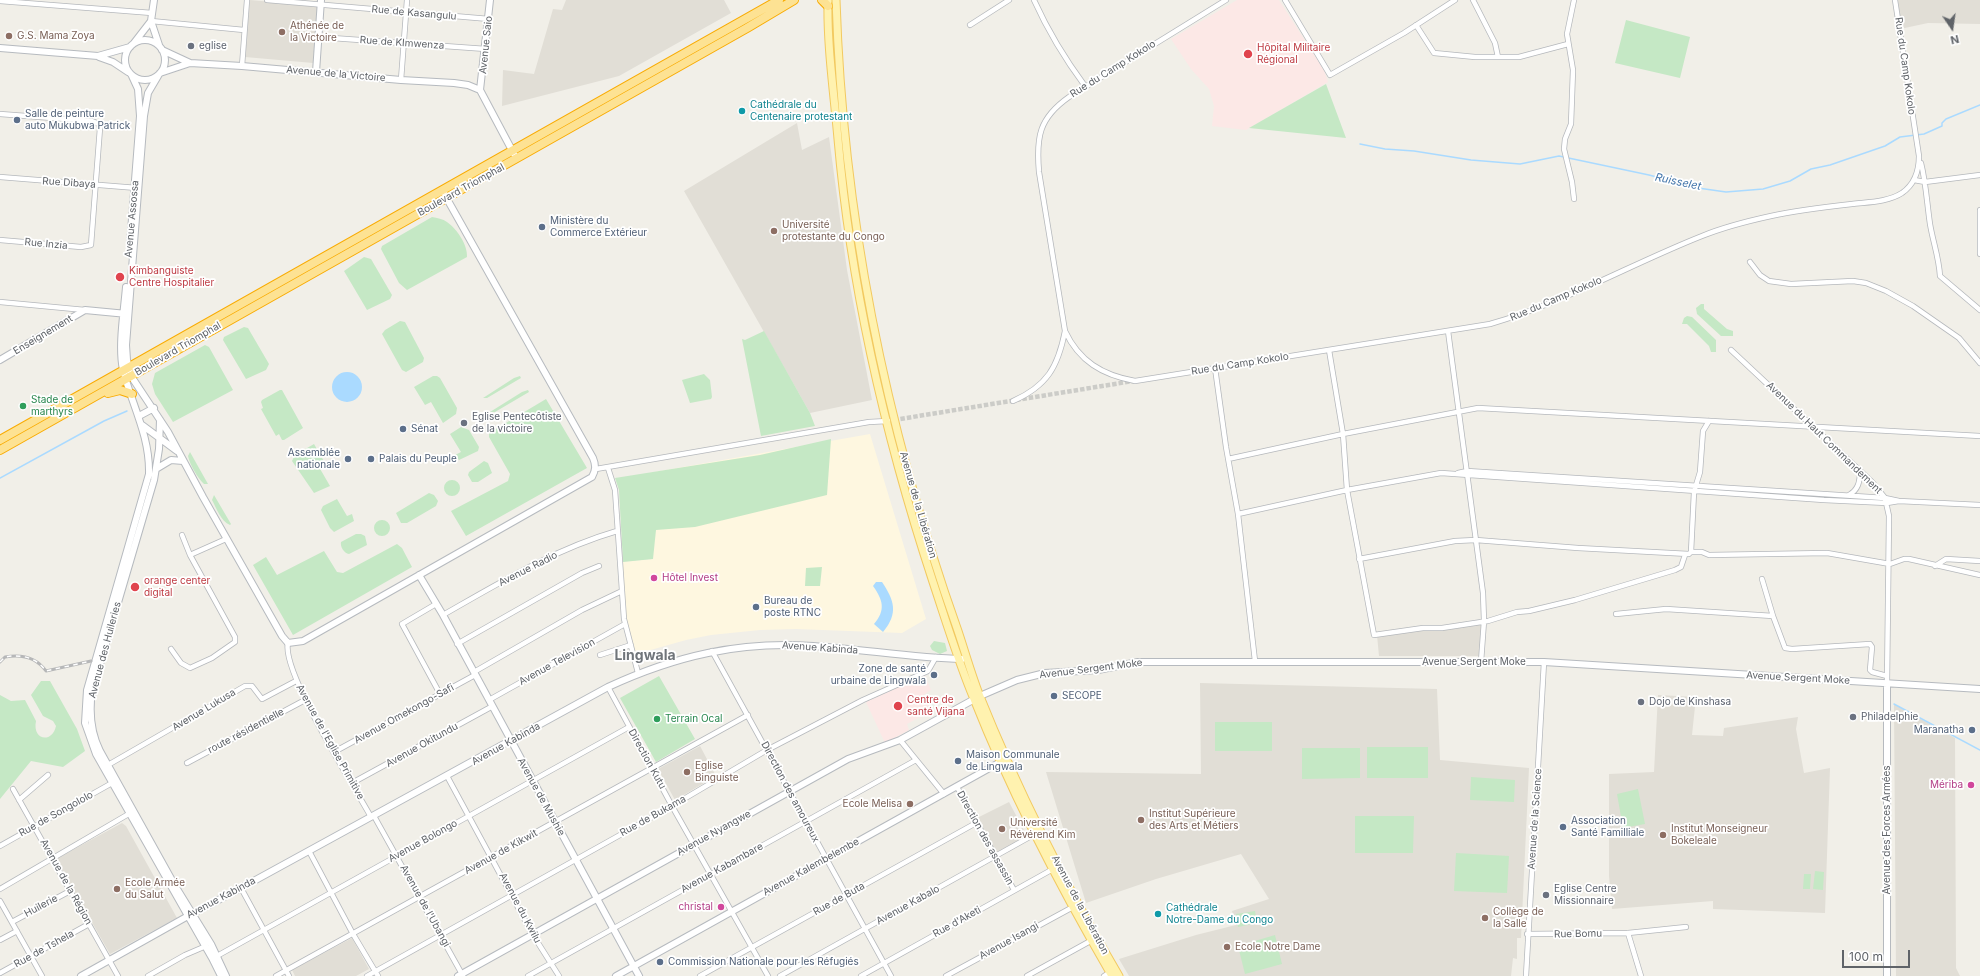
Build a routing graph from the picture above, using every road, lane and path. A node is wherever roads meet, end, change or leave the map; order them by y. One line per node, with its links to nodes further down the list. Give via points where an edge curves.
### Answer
1 (154, 0): 20 (main road)
2 (246, 0): 26 (street)
3 (267, 0): 19 (street, Rue de Kasangulu)
4 (407, 0): 21 (street)
5 (490, 0): 22 (main road, Avenue Saio)
6 (779, 0): 46 (highway, Boulevard Triomphal)
7 (794, 0): 48 (highway, Boulevard Triomphal)
8 (836, 0): 138 (main road, Avenue de la Libération, via 847,154 860,253 879,358 893,420 928,546)
9 (1009, 0): 24 (street)
10 (1034, 0): 42 (street, via 1041,18)
11 (1226, 0): 42 (street, Rue du Camp Kokolo)
12 (1285, 0): 25 (street, via 1330,74)
13 (1455, 0): 25 (street)
14 (1473, 0): 35 (street, via 1495,43)
15 (1574, 0): 29 (street, via 1568,24)
16 (1895, 0): 47 (street, Rue du Camp Kokolo)
17 (0, 2): 20 (street)
18 (826, 2): 82 (main road, Avenue de la Libération, via 846,207 862,305)
19 (321, 3): 21 (street, Rue de Kasangulu); 27 (main road)
20 (152, 13): 23 (main road)
21 (406, 13): 22 (street, Rue de Kasangulu); 28 (street)
22 (489, 20): 33 (main road, Avenue Saio)
23 (151, 21): 26 (street); 30 (main road); 32 (main road)
24 (970, 25)
25 (1416, 25): 35 (street, via 1434,53)
26 (244, 30): 37 (street)
27 (318, 37): 28 (street, Rue de KImwenza); 38 (main road)
28 (404, 43): 33 (street, Rue de KImwenza); 41 (street)
29 (1568, 44): 35 (street, via 1519,57); 57 (street, via 1573,70 1571,124 1564,149)
30 (131, 46): 32 (main road, via 143,40 155,43); 34 (main road); 40 (main road, via 125,57)
31 (0, 48): 34 (main road)
32 (161, 48): 36 (main road); 39 (main road, via 165,59)
33 (486, 49): 43 (main road, Avenue Saio)
34 (98, 56): 40 (main road, via 113,62)
35 (1498, 58)
36 (190, 63): 37 (main road, Avenue de la Victoire); 39 (main road)
37 (242, 66): 38 (main road, Avenue de la Victoire)
38 (316, 72): 41 (main road, Avenue de la Victoire)
39 (159, 74): 40 (main road, via 151,80); 45 (main road, via 148,93)
40 (131, 75): 45 (main road, via 139,94)
41 (401, 80): 43 (main road, Avenue de la Victoire, via 461,84)
42 (1086, 86): 66 (street, Rue du Camp Kokolo, via 1053,109 1043,125 1038,145 1042,196)
43 (480, 90): 46 (main road)
44 (0, 114): 53 (street, via 92,121 99,124)
45 (142, 116): 54 (main road, Avenue Assossa)
46 (512, 150): 48 (main road); 55 (highway, Boulevard Triomphal)
47 (1919, 156): 51 (street, via 1918,171); 52 (street)
48 (516, 158): 56 (highway, Boulevard Triomphal)
49 (1980, 175): 52 (street)
50 (0, 177): 53 (street, Rue Dibaya)
51 (1914, 180): 52 (street); 67 (street, Rue du Camp Kokolo, via 1902,193 1892,198 1772,215 1703,235 1540,308 1490,324)
52 (1924, 182): 64 (street, via 1938,252 1940,276)
53 (96, 185): 54 (street, Rue Dibaya); 59 (street, Rue Inzia, via 91,245 82,247)
54 (137, 188): 65 (main road, Avenue Assossa)
55 (442, 190): 56 (main road); 72 (highway, Boulevard Triomphal)
56 (446, 198): 74 (highway, Boulevard Triomphal); 96 (main road, via 586,445)
57 (1574, 199)
58 (1980, 210): 60 (street)
59 (0, 240)
60 (1980, 254)
61 (1750, 262): 71 (street, via 1760,275 1769,281 1791,284 1853,281 1886,291 1913,306 1959,338)
62 (0, 302): 63 (street)
63 (85, 310): 65 (main road); 70 (main road, Enseignement)
64 (1980, 310)
65 (126, 314): 72 (main road, Avenue Assossa)
66 (1066, 331): 73 (street, Rue du Camp Kokolo, via 1075,349 1086,360 1097,369 1121,378 1135,381); 77 (street, Rue du Camp Kokolo, via 1060,356 1047,377 1032,391)
67 (1448, 331): 68 (street, Rue du Camp Kokolo); 79 (street)
68 (1329, 350): 73 (street, Rue du Camp Kokolo); 86 (street)
69 (1731, 350): 85 (street, Avenue du Haut Commandement)
70 (0, 360)
71 (1979, 361)
72 (126, 368): 74 (main road, Avenue Assossa); 89 (highway, Boulevard Triomphal)
73 (1216, 368): 92 (street)
74 (129, 378): 75 (main road, Avenue des Huileries); 76 (highway, Boulevard Triomphal); 78 (main road, Avenue des Huileries)
75 (132, 394): 76 (highway, via 120,390); 80 (main road, Avenue des Huileries)
76 (97, 396): 90 (highway, Boulevard Triomphal)
77 (1013, 401)
78 (154, 408): 80 (main road); 81 (main road, Avenue des Huileries)
79 (1459, 411): 83 (street, via 1483,409); 86 (street); 98 (street)
80 (139, 416): 84 (main road, Avenue des Huileries)
81 (160, 420): 88 (main road, Avenue des Huileries); 91 (main road)
82 (889, 421): 94 (street, via 869,422); 137 (main road, Avenue de la Libération, via 909,509)
83 (1709, 421): 85 (street); 99 (street, via 1703,431 1700,472)
84 (142, 425): 88 (main road); 101 (main road, Avenue des Huileries, via 148,446)
85 (1812, 426): 87 (street); 97 (street, Avenue du Haut Commandement)
86 (1343, 434): 92 (street); 100 (street)
87 (1980, 436)
88 (160, 437): 91 (main road); 95 (main road, Avenue des Huileries)
89 (0, 440)
90 (0, 450)
91 (177, 451): 93 (main road)
92 (1228, 459): 107 (street)
93 (183, 460): 95 (main road, via 171,460); 110 (main road)
94 (608, 468): 96 (street); 108 (street, via 615,490)
95 (156, 469): 101 (main road, Avenue des Huileries)
96 (596, 469): 120 (main road, via 592,477)
97 (1860, 471): 102 (street, via 1858,486); 103 (street, Avenue du Haut Commandement)
98 (1467, 474): 99 (street); 100 (street, via 1432,474); 111 (street)
99 (1694, 489): 102 (street); 105 (street); 112 (street)
100 (1347, 490): 107 (street); 115 (street)
101 (147, 494): 163 (main road, Avenue des Huileries, via 91,700 90,715 95,738); 168 (main road, Avenue des Huileries, via 85,700 85,723 90,740)
102 (1848, 496): 103 (street)
103 (1885, 498): 104 (street); 105 (street, Avenue du Haut Commandement)
104 (1899, 501): 105 (street); 106 (street)
105 (1887, 503): 117 (street, Avenue du Haut Commandement)
106 (1980, 505)
107 (1238, 514): 139 (street)
108 (617, 531): 123 (street); 125 (street, Avenue Radio, via 594,538 528,568)
109 (182, 535): 113 (street)
110 (226, 539): 113 (street); 130 (main road)
111 (1476, 540): 114 (street); 115 (street, via 1455,541); 128 (street)
112 (1691, 552): 114 (street); 117 (street, via 1709,555 1827,553)
113 (190, 555): 133 (street, via 236,642 212,658 190,668 182,663)
114 (1685, 555): 128 (street, via 1681,567 1675,570 1575,600)
115 (1359, 559): 128 (street, via 1374,635)
116 (1980, 561): 119 (street, via 1946,559)
117 (1890, 564): 119 (street, via 1909,559); 144 (street, Avenue du Haut Commandement)
118 (599, 566): 131 (street, via 582,573)
119 (1935, 566): 121 (street)
120 (419, 575): 124 (main road, Avenue de Mushie); 130 (main road, via 303,641)
121 (1980, 575)
122 (1762, 579): 127 (street)
123 (622, 591): 129 (street); 143 (street, Avenue Omekongo-Safi, via 582,610)
124 (436, 604): 125 (main road, Avenue de Mushie); 149 (street, via 402,624)
125 (443, 614): 131 (main road, Avenue de Mushie)
126 (1616, 614): 127 (street, via 1666,609)
127 (1773, 616): 144 (street, via 1785,648 1870,644 1870,670)
128 (1484, 621): 140 (street)
129 (625, 624): 132 (street); 152 (street, Avenue Television)
130 (288, 643): 145 (street, Avenue de l'Eglise Primitive, via 288,656)
131 (458, 644): 143 (main road, Avenue de Mushie)
132 (630, 645): 135 (street); 142 (street)
133 (171, 649)
134 (712, 651): 136 (main road, Avenue Kabinda, via 752,646 813,645); 142 (main road, Avenue Kabinda, via 679,658); 154 (street, Direction des amoureux)
135 (600, 655)
136 (936, 657): 137 (main road, Avenue Kabinda); 158 (street, Rue de Bukama, via 928,671 863,700)
137 (958, 658): 138 (main road, Avenue Kabinda); 150 (main road, Avenue de la Libération)
138 (968, 659): 150 (main road, Avenue de la Libération)
139 (1255, 661): 140 (main road, Avenue Sergent Moke); 150 (main road, Avenue Sergent Moke, via 1127,663 1098,670 1061,671 1033,675)
140 (1481, 662): 141 (main road, Avenue Sergent Moke)
141 (1544, 662): 146 (main road, Avenue Sergent Moke); 219 (street, Avenue de la Science)
142 (638, 673): 147 (main road, Avenue Kabinda)
143 (474, 674): 149 (street, Avenue Omekongo-Safi); 152 (main road, Avenue de Mushie)
144 (1887, 676): 146 (street, Avenue du Haut Commandement)
145 (296, 681): 151 (street, Avenue de l'Eglise Primitive); 163 (street, Avenue Lukusa, via 262,699 249,685)
146 (1887, 684): 148 (main road, Avenue Sergent Moke); 258 (main road, Avenue des Forces Armées)
147 (608, 687): 155 (street, Direction Kutu); 157 (main road, Avenue Kabinda)
148 (1980, 689)
149 (440, 694): 159 (street, Avenue Omekongo-Safi)
150 (977, 698): 156 (main road, Avenue Nyangwe); 161 (main road, Avenue de la Libération)
151 (305, 700): 159 (street, Avenue de l'Eglise Primitive); 162 (street, route résidentielle)
152 (488, 700): 153 (main road, Avenue de Mushie)
153 (491, 706): 157 (main road, Avenue de Mushie); 169 (street, Avenue Okitundu)
154 (748, 716): 158 (street, Direction des amoureux); 164 (street, Avenue de Kikwit)
155 (629, 727): 164 (street, Direction Kutu); 167 (street, Avenue Bolongo)
156 (900, 740): 160 (street); 172 (main road, Avenue Nyangwe, via 856,755)
157 (511, 741): 166 (main road, Avenue Kabinda); 167 (main road, Avenue de Mushie)
158 (767, 750): 172 (street, Direction des amoureux); 175 (street, Rue de Bukama)
159 (334, 752): 169 (street, Avenue de l'Eglise Primitive)
160 (916, 760): 173 (street); 180 (street, Avenue Kabambare)
161 (1004, 760): 170 (main road, Avenue Kalembelembe); 183 (main road, Avenue de la Libération); 220 (main road, Avenue de la Libération)
162 (186, 763)
163 (108, 765): 176 (main road, Avenue des Huileries)
164 (653, 769): 175 (street, Direction Kutu); 179 (street, Avenue de Kikwit)
165 (48, 775): 174 (street)
166 (447, 776): 177 (main road, Avenue Kabinda); 178 (street, Avenue du Kwilu)
167 (533, 781): 178 (street, Avenue Bolongo); 179 (main road, Avenue de Mushie)
168 (112, 783): 176 (main road, Avenue des Huileries); 182 (street, Rue de Songololo)
169 (352, 783): 177 (street, Avenue de l'Eglise Primitive)
170 (956, 787): 173 (main road, Avenue Kalembelembe); 181 (street, Direction des assassin)
171 (13, 790): 174 (street, Avenue de la Région)
172 (789, 791): 180 (street, Direction des amoureux); 184 (main road, Avenue Nyangwe)
173 (944, 794): 191 (main road, Avenue Kalembelembe)
174 (19, 800): 182 (street, Avenue de la Région)
175 (672, 806): 184 (street, Direction Kutu); 192 (street, Rue de Bukama)
176 (131, 812): 189 (street); 207 (main road, Avenue des Huileries)
177 (372, 816): 186 (main road, Avenue Kabinda); 187 (street, Avenue de l'Ubangi)
178 (469, 816): 187 (street, Avenue Bolongo); 190 (street, Avenue du Kwilu)
179 (555, 821): 190 (street, Avenue de Kikwit); 192 (main road, Avenue de Mushie)
180 (805, 821): 191 (street, Direction des amoureux); 194 (street, Avenue Kabambare)
181 (976, 823): 188 (street, Direction des assassin); 201 (street, Rue de Buta)
182 (35, 826): 185 (street, Rue de Songololo); 189 (street, Avenue de la Région)
183 (1035, 834): 188 (street, Avenue Kabalo); 193 (main road, Avenue de la Libération)
184 (694, 845): 194 (street, Direction Kutu); 203 (main road, Avenue Nyangwe)
185 (0, 846)
186 (309, 851): 195 (main road, Avenue Kabinda); 199 (street)
187 (397, 856): 199 (street, Avenue Bolongo); 202 (street, Avenue de l'Ubangi)
188 (996, 856): 197 (street, Direction des assassin); 212 (street, Avenue Kabalo)
189 (52, 857): 196 (street); 198 (street, Avenue de la Région)
190 (492, 857): 200 (street, Avenue du Kwilu); 202 (street, Avenue de Kikwit)
191 (826, 859): 201 (street, Direction des amoureux); 206 (main road, Avenue Kalembelembe)
192 (575, 860): 200 (street, Rue de Bukama); 203 (main road, Avenue de Mushie)
193 (1053, 869): 197 (street, Rue d'Aketi); 205 (main road, Avenue de la Libération)
194 (710, 874): 206 (street, Direction Kutu); 211 (street, Avenue Kabambare)
195 (241, 888): 207 (main road, Avenue Kabinda); 213 (street)
196 (0, 889)
197 (1014, 890): 228 (street, Rue d'Aketi)
198 (70, 891): 208 (street, Huilerie); 209 (street, Avenue de la Région)
199 (331, 893): 213 (street, Avenue Bolongo); 216 (street)
200 (513, 895): 217 (street, Rue de Bukama); 218 (street, Avenue du Kwilu)
201 (846, 895): 212 (street, Direction des amoureux); 223 (street, Rue de Buta)
202 (420, 897): 216 (street, Avenue de Kikwit); 217 (street, Avenue de l'Ubangi)
203 (596, 899): 211 (main road, Avenue de Mushie); 218 (main road, Avenue Nyangwe)
204 (0, 901): 208 (street)
205 (1073, 907): 220 (main road, Avenue de la Libération); 253 (street, Avenue Isangi)
206 (732, 911): 223 (street, Direction Kutu); 229 (main road, Avenue Kalembelembe)
207 (190, 915): 222 (main road, Avenue des Huileries); 225 (main road, Avenue des Huileries); 226 (main road, Avenue Kabinda)
208 (12, 922): 214 (street)
209 (89, 924): 224 (street, Rue de Tshela); 226 (street, Avenue de la Région)
210 (1686, 927): 215 (street, Rue Bomu)
211 (612, 928): 227 (street, Avenue Kabambare); 229 (main road, Avenue de Mushie)
212 (865, 929): 228 (street, Direction des amoureux); 250 (street, Avenue Kabalo)
213 (264, 930): 225 (street, Avenue Bolongo); 230 (street)
214 (17, 931): 221 (street); 224 (street)
215 (1628, 933): 219 (street, Rue Bomu); 257 (street)
216 (353, 934): 230 (street, Avenue de Kikwit); 232 (street)
217 (440, 934): 232 (street, Rue de Bukama); 233 (street, Avenue de l'Ubangi)
218 (533, 934): 227 (street, Avenue du Kwilu); 233 (main road, Avenue Nyangwe)
219 (1527, 934): 256 (street, Avenue de la Science)
220 (1094, 939): 234 (main road, Avenue de la Libération); 254 (street); 255 (main road, Avenue de la Libération)
221 (0, 940)
222 (206, 946): 238 (street); 239 (main road, Avenue des Huileries)
223 (752, 947): 248 (street, Rue de Buta); 249 (street, Direction Kutu)
224 (31, 956): 231 (street, Rue de Tshela); 235 (street)
225 (217, 956): 240 (main road, Avenue des Huileries)
226 (109, 960): 236 (main road, Avenue Kabinda); 237 (street, Avenue de la Région)
227 (551, 963): 244 (street, Avenue Kabambare); 245 (street, Avenue du Kwilu)
228 (884, 963): 251 (street, Rue d'Aketi); 252 (street, Direction des amoureux)
229 (634, 966): 246 (main road, Avenue Kalembelembe); 247 (main road, Avenue de Mushie)
230 (286, 970): 241 (street, Avenue de Kikwit); 242 (street)
231 (0, 973)
232 (376, 974): 243 (street, Rue de Bukama)
233 (461, 975)
234 (1108, 975)
235 (42, 976)
236 (81, 976)
237 (118, 976)
238 (148, 976)
239 (221, 976)
240 (226, 976)
241 (276, 976)
242 (289, 976)
243 (366, 976)
244 (528, 976)
245 (559, 976)
246 (616, 976)
247 (639, 976)
248 (700, 976)
249 (768, 976)
250 (780, 976)
251 (861, 976)
252 (891, 976)
253 (946, 976)
254 (1027, 976)
255 (1119, 976)
256 (1526, 976)
257 (1641, 976)
258 (1886, 976)

